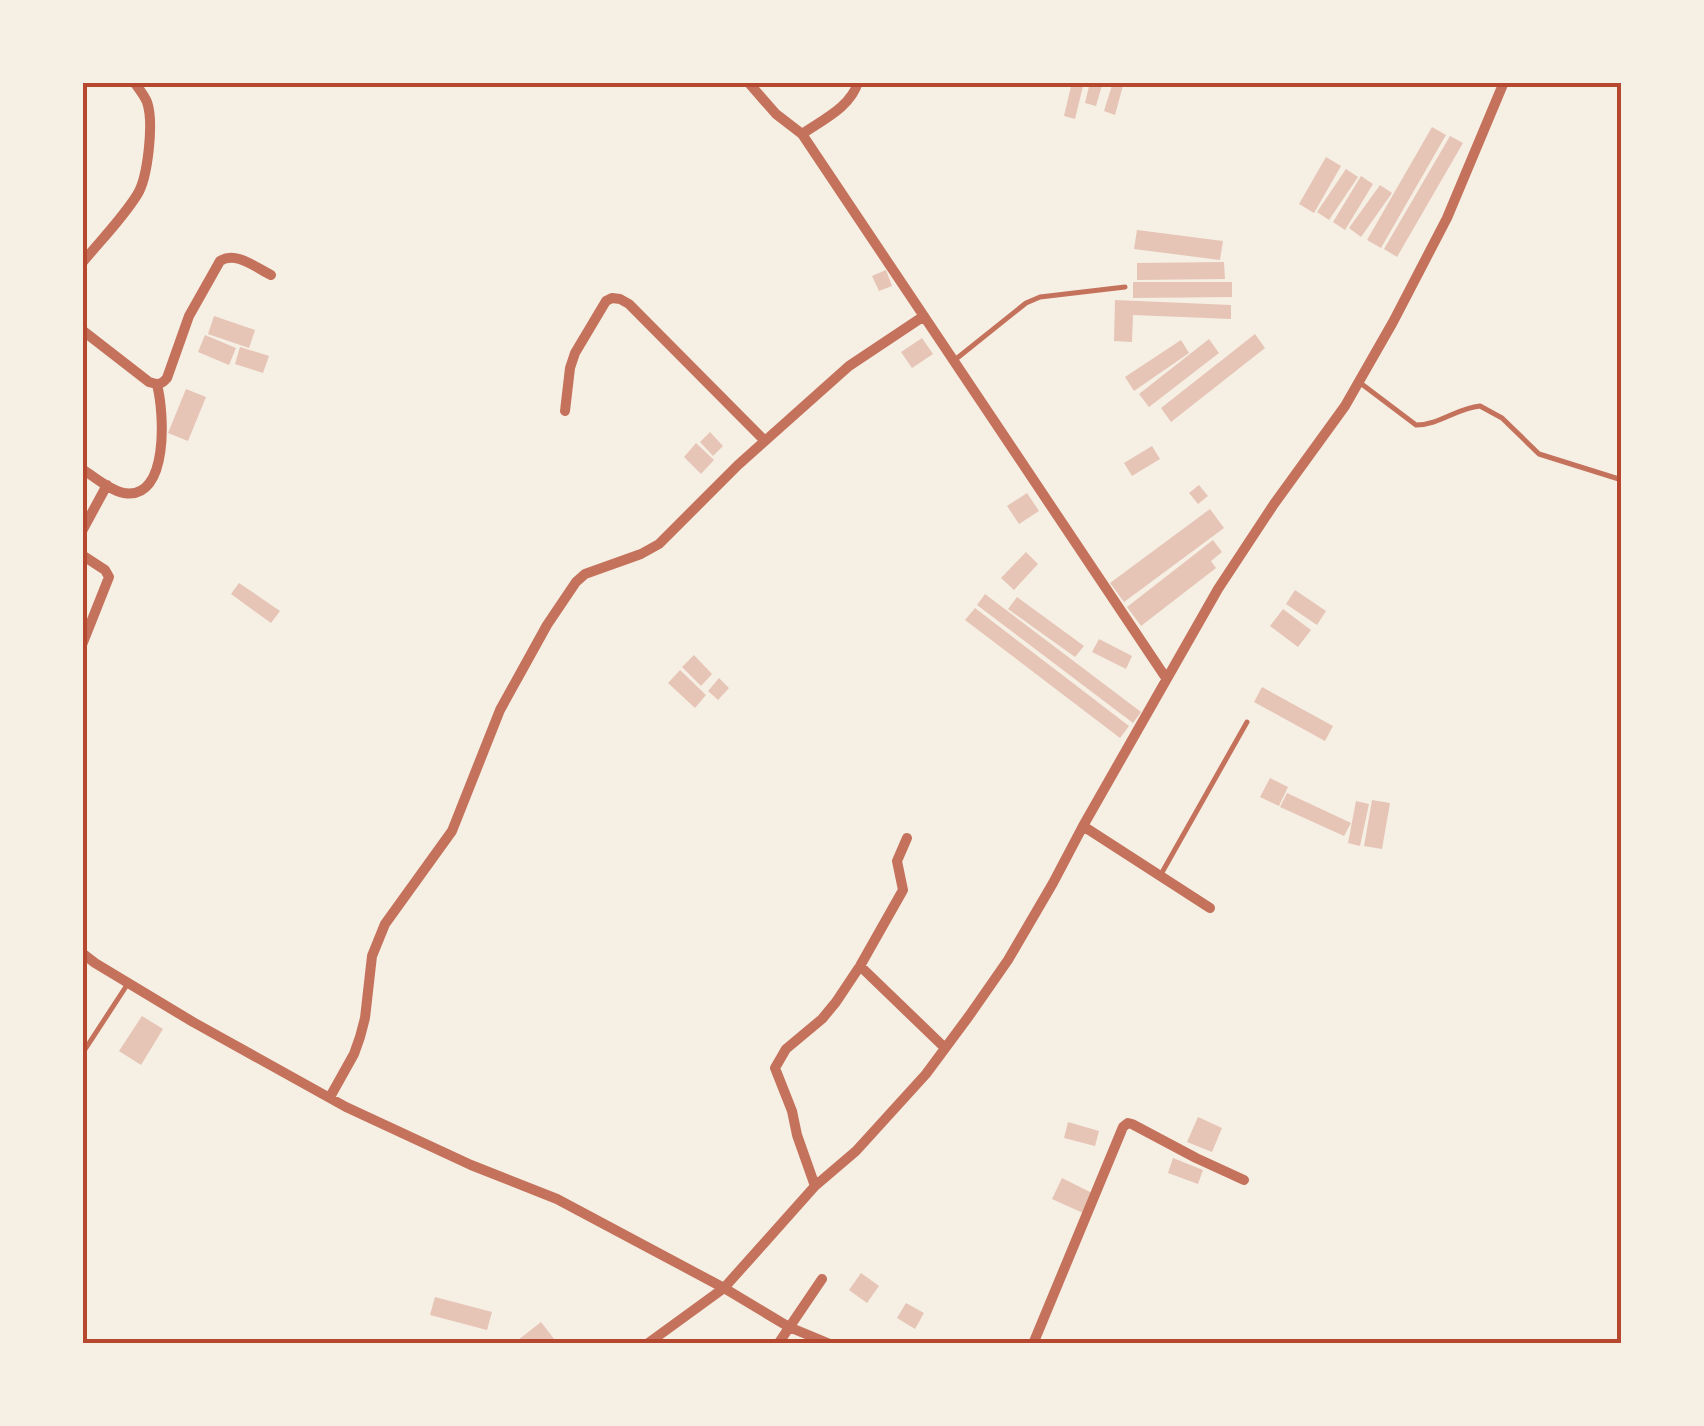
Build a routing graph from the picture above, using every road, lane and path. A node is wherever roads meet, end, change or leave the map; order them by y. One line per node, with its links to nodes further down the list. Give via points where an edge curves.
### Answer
1 (134, 82): 6 (street, via 150,114 143,181)
2 (748, 82): 5 (street)
3 (858, 82): 5 (street, via 846,103)
4 (1504, 82): 12 (street, via 1448,218)
5 (802, 134): 9 (street)
6 (82, 263)
7 (270, 275): 13 (street, via 236,257 220,262)
8 (1125, 288): 11 (lane, via 1040,297)
9 (924, 316): 11 (street); 15 (street, via 849,366)
10 (82, 330): 13 (street)
11 (954, 361): 22 (street)
12 (1358, 382): 17 (lane, via 1416,425 1480,406 1539,454); 22 (street)
13 (157, 385): 18 (street, via 162,430 155,471 136,492)
14 (565, 411): 15 (street, via 575,353 606,302 620,299)
15 (765, 440): 33 (street, via 659,544 585,574 547,625 500,710 452,831 385,924 372,956 360,1037)
16 (82, 469): 18 (street)
17 (1622, 480)
18 (107, 486): 19 (street)
19 (82, 531)
20 (82, 556): 21 (street, via 109,577)
21 (82, 645)
22 (1166, 678): 24 (street)
23 (1247, 722): 26 (lane)
24 (1083, 826): 26 (street); 31 (street, via 1008,960)
25 (907, 838): 29 (street, via 897,861 903,890)
26 (1160, 876): 27 (street)
27 (1210, 908)
28 (82, 953): 30 (street)
29 (860, 966): 31 (street); 35 (street, via 775,1068)
30 (129, 983): 32 (lane); 33 (street)
31 (945, 1048): 35 (street, via 869,1136)
32 (82, 1054)
33 (330, 1098): 37 (street, via 557,1199)
34 (1244, 1180): 42 (street, via 1132,1124 1123,1127)
35 (815, 1186): 37 (street)
36 (822, 1280): 38 (street)
37 (724, 1288): 38 (street); 39 (street)
38 (789, 1328): 40 (street); 41 (street)
39 (647, 1344)
40 (778, 1344)
41 (830, 1344)
42 (1033, 1344)

